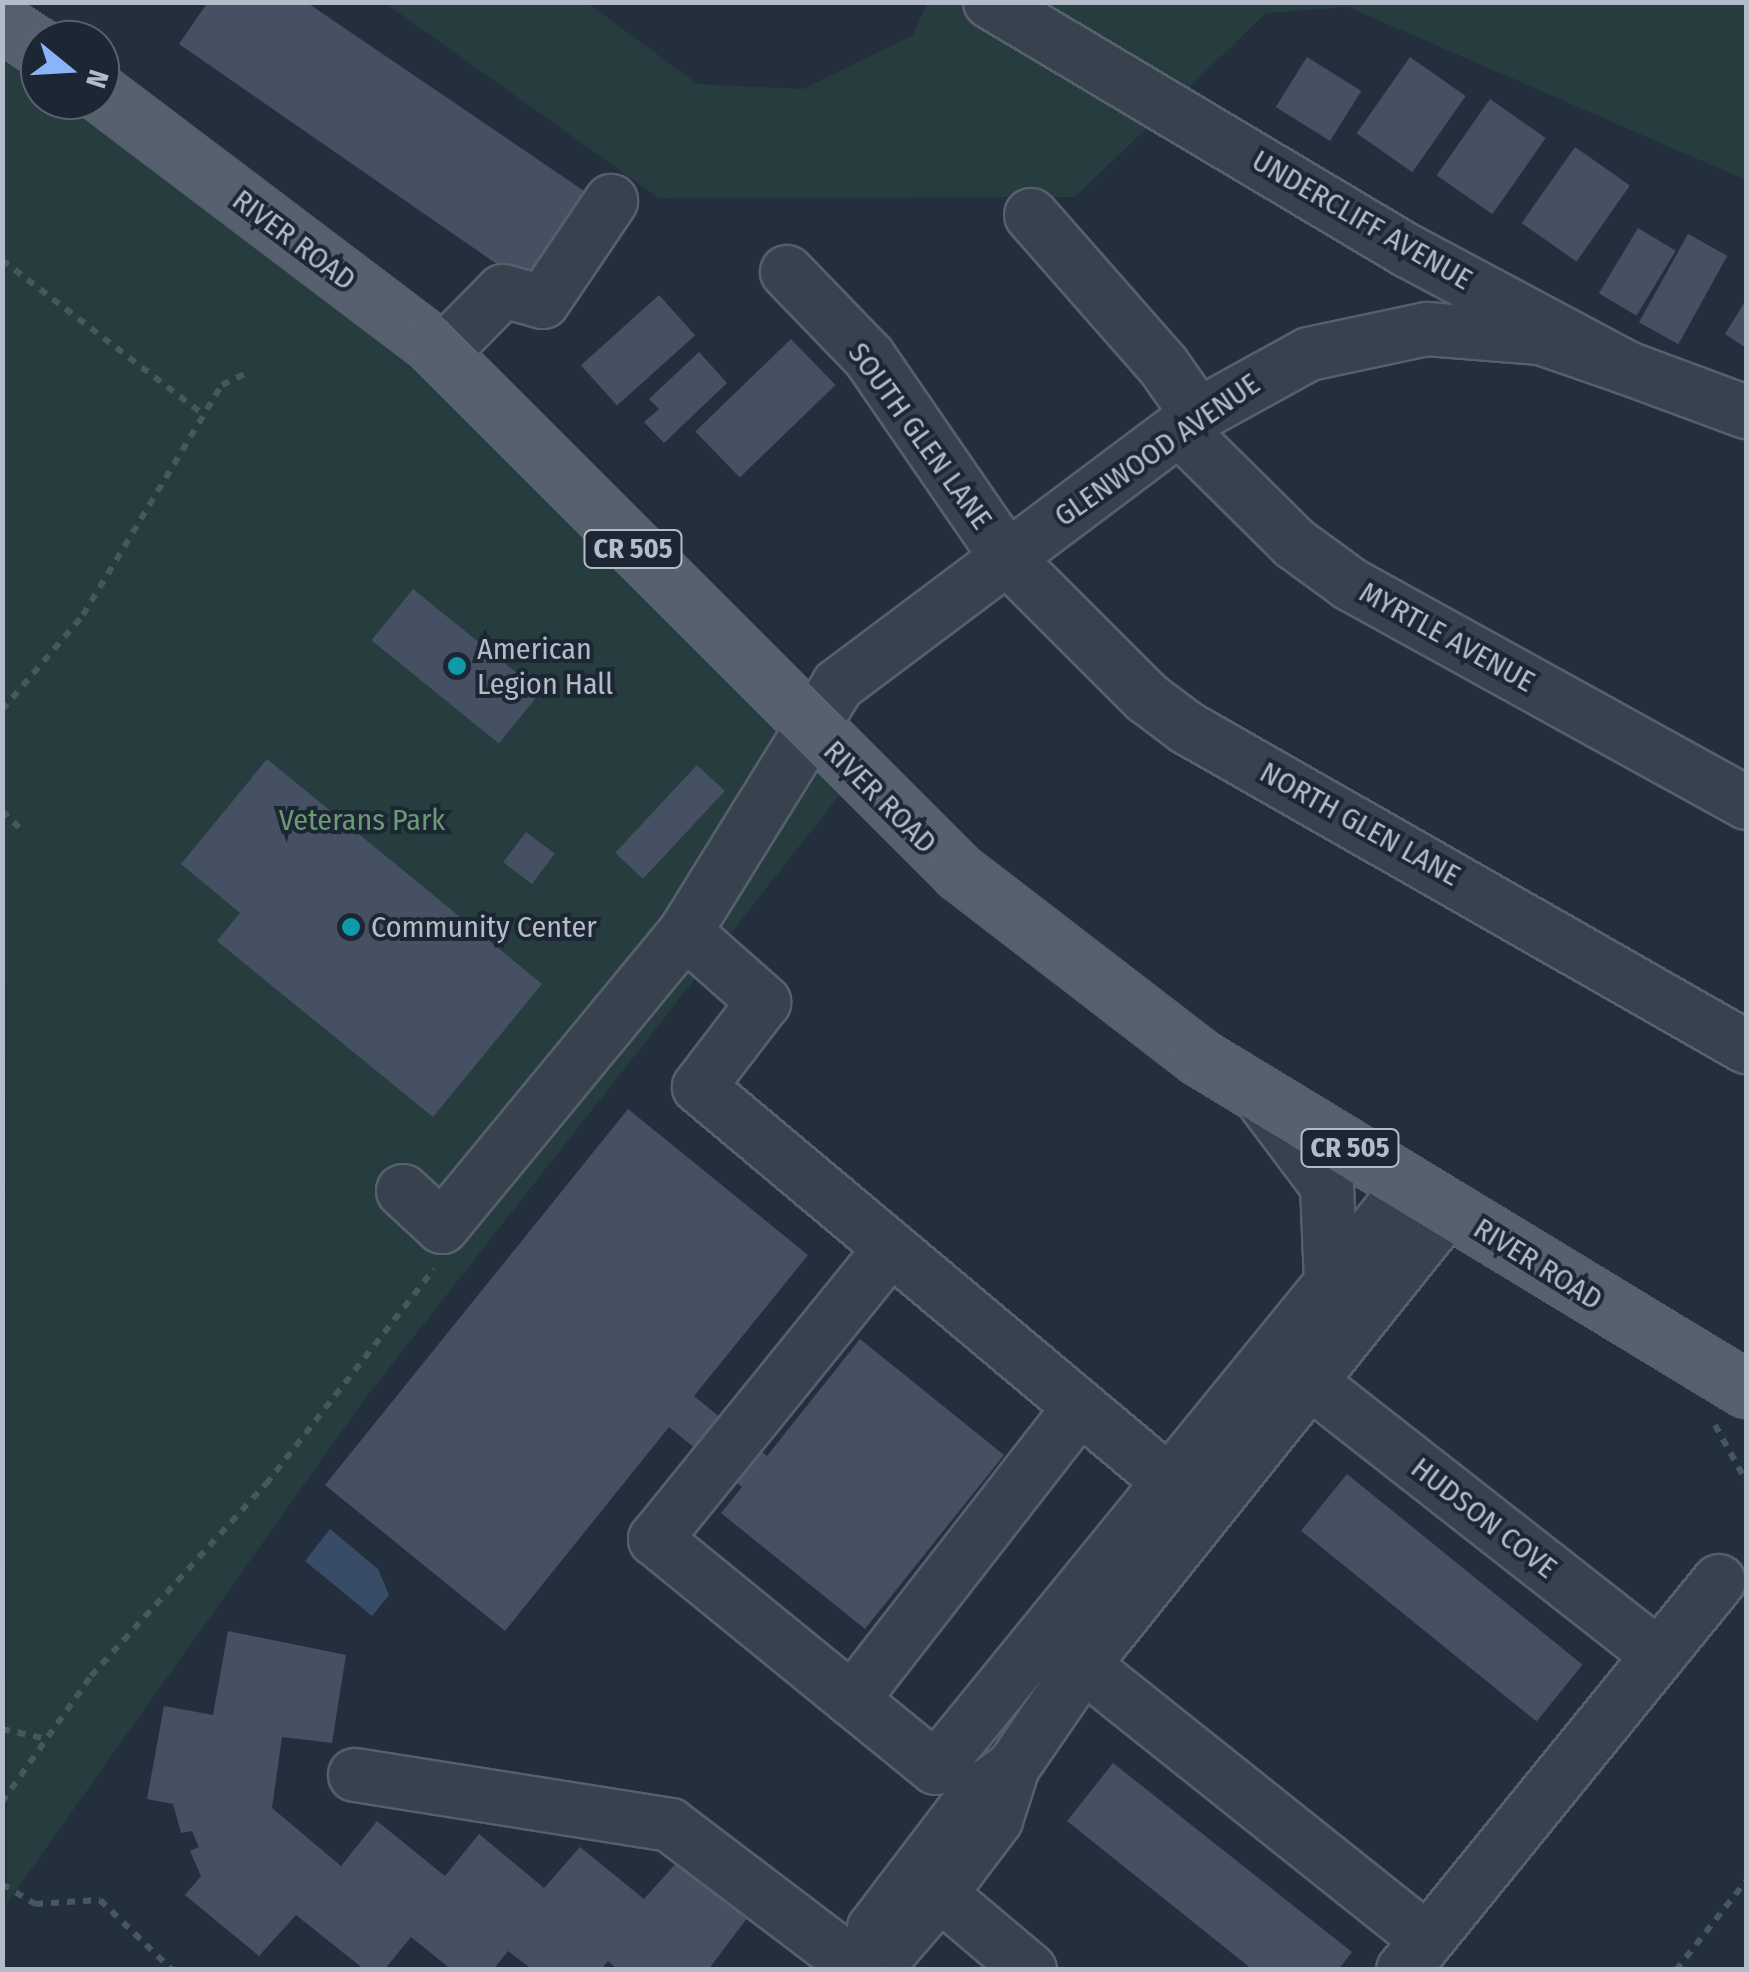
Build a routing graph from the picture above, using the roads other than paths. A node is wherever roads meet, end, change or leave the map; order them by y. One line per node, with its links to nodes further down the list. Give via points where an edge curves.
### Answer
1 (990, 2): 7 (street, UNDERCLIFF AVENUE, via 1408,251)
2 (120, 108): 6 (main road, RIVER ROAD / CR 505)
3 (610, 201): 6 (street, via 542,302 503,291)
4 (1031, 215): 9 (street, MYRTLE AVENUE, via 1129,324)
5 (787, 272): 10 (street, SOUTH GLEN LANE, via 869,357)
6 (441, 354): 11 (main road, RIVER ROAD / CR 505)
7 (1626, 368): 8 (street, UNDERCLIFF AVENUE); 9 (street, GLENWOOD AVENUE, via 1540,338 1427,329 1309,354)
8 (1746, 412)
9 (1188, 422): 10 (street, GLENWOOD AVENUE); 12 (street, MYRTLE AVENUE, via 1294,543 1350,584)
10 (1007, 558): 11 (street, GLENWOOD AVENUE, via 838,685); 14 (street, NORTH GLEN LANE, via 1147,698 1188,728)
11 (809, 727): 13 (street, GLENWOOD AVENUE, via 792,767); 15 (main road, RIVER ROAD / CR 505, via 959,872 1199,1057)
12 (1746, 803)
13 (685, 932): 16 (street, GLENWOOD AVENUE, via 442,1227); 18 (street, via 764,1002 699,1087)
14 (1746, 1047)
15 (1252, 1089): 17 (main road, RIVER ROAD / CR 505); 19 (street, via 1328,1186)
16 (403, 1191)
17 (1430, 1197): 19 (street); 20 (street); 21 (main road, RIVER ROAD / CR 505)
18 (892, 1248): 22 (street); 28 (street, via 655,1540)
19 (1330, 1283): 23 (street)
20 (1310, 1382): 23 (street); 26 (street, HUDSON COVE)
21 (1726, 1398)
22 (1080, 1407): 23 (street); 28 (street)
23 (1187, 1497): 25 (street)
24 (1719, 1581): 26 (street)
25 (1101, 1603): 27 (street); 28 (street, via 936,1768)
26 (1658, 1655): 32 (street)
27 (1084, 1665): 29 (street); 32 (street)
28 (852, 1700)
29 (1012, 1767): 31 (street, via 996,1820); 33 (street, via 966,1806 874,1928)
30 (355, 1775): 33 (street, via 670,1825)
31 (940, 1894): 33 (street, via 894,1947); 34 (street)
32 (1415, 1955)
33 (864, 1960)
34 (1030, 1970)

